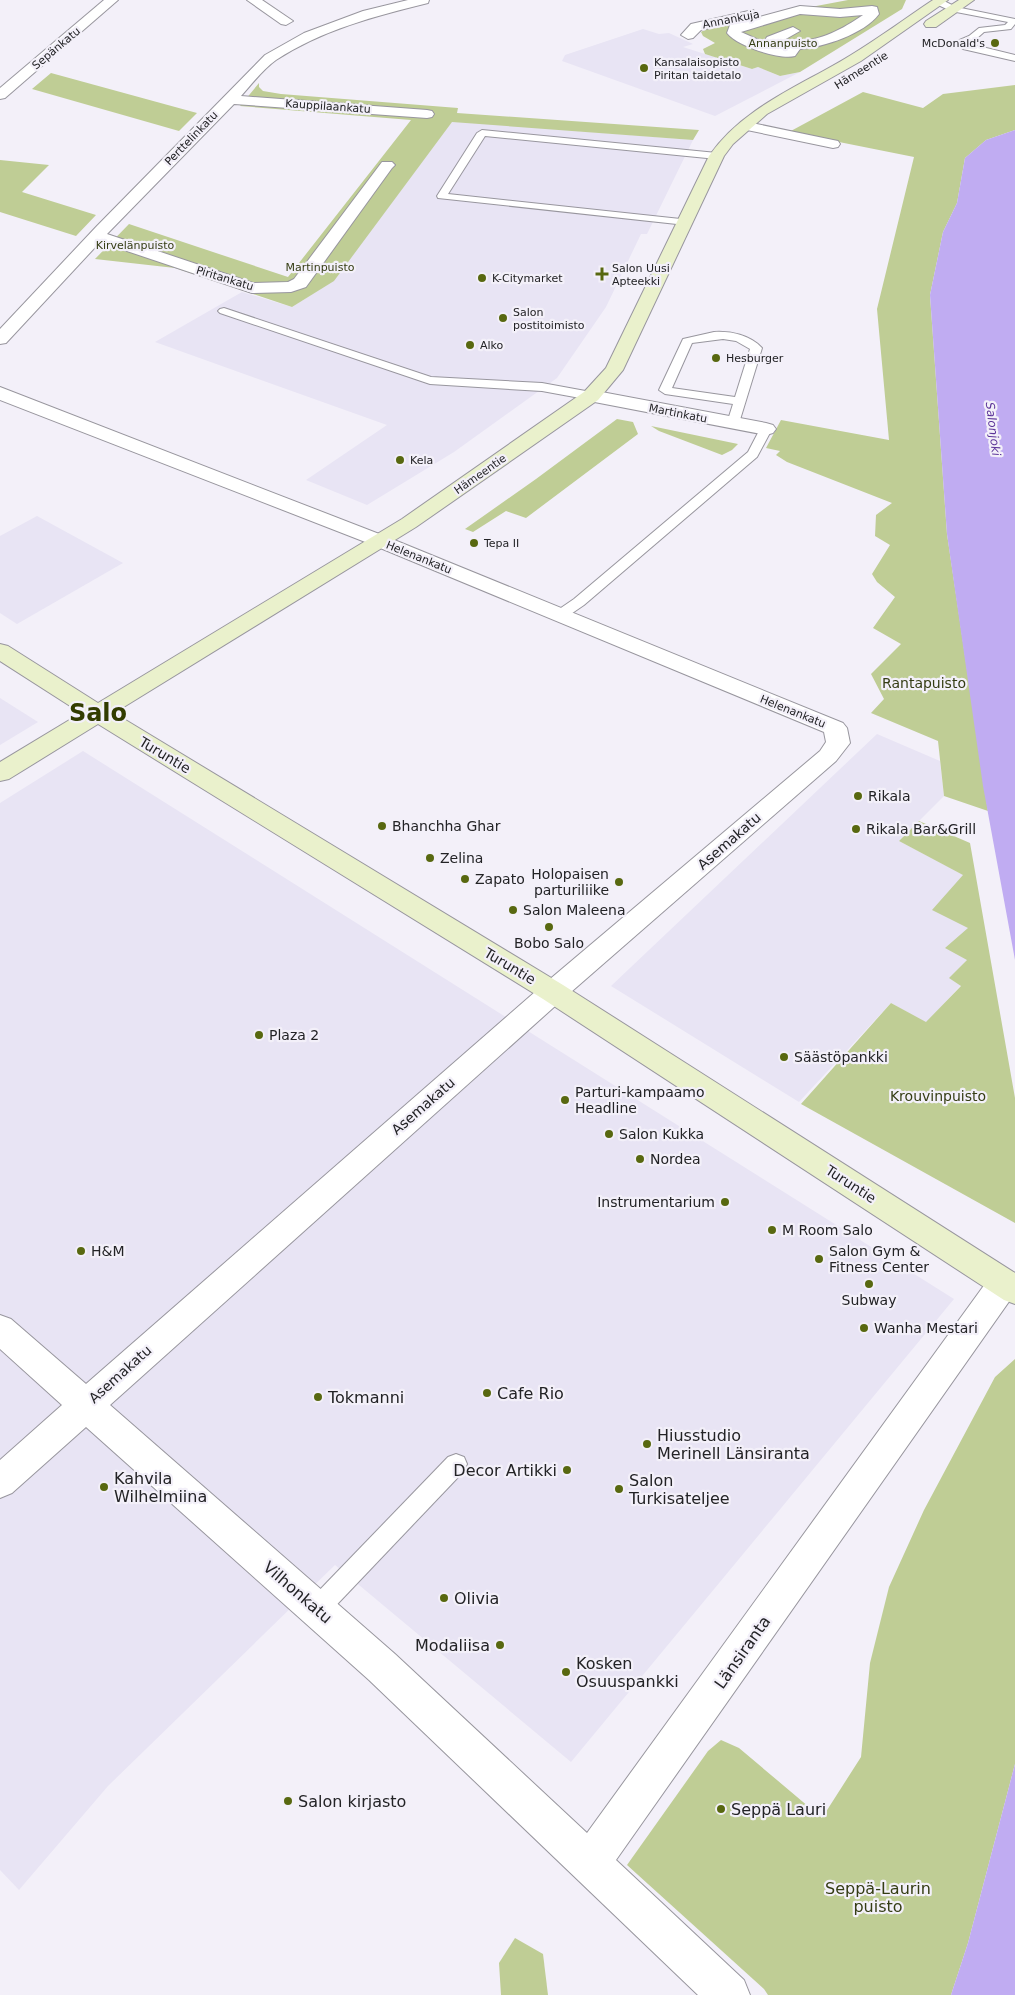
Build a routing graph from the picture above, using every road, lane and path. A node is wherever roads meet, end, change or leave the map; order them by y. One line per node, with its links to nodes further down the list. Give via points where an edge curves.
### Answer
1 (112, 0): 19 (street, Sepänkatu)
2 (253, 0): 8 (street)
3 (423, 0): 22 (street, Perttelinkatu, via 368,14 309,36 270,58)
4 (836, 0): 12 (street, Annankuja, via 716,21 696,26)
5 (937, 1): 6 (lane); 25 (main road, Hämeentie, via 856,58 762,111)
6 (961, 4): 7 (lane); 20 (main road, Hämeentie)
7 (1014, 17): 17 (lane, via 1008,27 982,30 959,42 966,48)
8 (286, 21)
9 (853, 27): 10 (street, via 873,14 872,10 840,13 800,10); 11 (street, via 822,20 793,24 788,28); 13 (street)
10 (735, 28): 14 (street); 15 (street, via 738,36 777,52)
11 (793, 31): 13 (street, via 806,33 817,30); 14 (street)
12 (688, 35)
13 (835, 36): 15 (street)
14 (772, 40): 15 (street)
15 (792, 49): 16 (street)
16 (806, 58)
17 (1015, 58)
18 (8, 69): 19 (street)
19 (26, 74): 21 (street, Sepänkatu)
20 (846, 80)
21 (0, 95)
22 (230, 99): 23 (street, Kauppilaankatu); 30 (street, Perttelinkatu)
23 (427, 114)
24 (782, 117): 25 (main road, Hämeentie)
25 (747, 126): 26 (street); 27 (main road, Hämeentie, via 728,141)
26 (833, 144)
27 (717, 156): 29 (main road, Hämeentie); 29 (lane, via 482,133 442,196)
28 (387, 165): 30 (street, Piritankatu, via 300,283 291,288 252,288)
29 (686, 222): 34 (main road, Hämeentie, via 614,370)
30 (97, 236): 32 (street, Perttelinkatu)
31 (224, 311): 34 (lane, via 430,380 542,387)
32 (0, 339)
33 (0, 393): 38 (street, Helenankatu)
34 (591, 396): 36 (street, Martinkatu); 38 (main road, Hämeentie)
35 (739, 401): 35 (lane, via 756,348 745,339 725,334 686,341 665,390); 36 (lane)
36 (733, 423): 37 (street, Martinkatu)
37 (766, 429): 39 (lane, via 753,454)
38 (380, 541): 39 (street, Helenankatu); 41 (main road, Hämeentie)
39 (560, 615): 42 (street, Helenankatu)
40 (0, 651): 41 (main road, Turuntie)
41 (98, 713): 43 (main road, Hämeentie); 44 (main road, Turuntie)
42 (835, 728): 44 (street, Asemakatu, via 838,743 828,756)
43 (0, 773)
44 (553, 992): 45 (main road, Turuntie); 47 (street, Asemakatu)
45 (1010, 1286): 51 (street, Länsiranta)
46 (0, 1329): 47 (street, Vilhonkatu)
47 (85, 1405): 49 (street, Asemakatu); 50 (street, Vilhonkatu)
48 (456, 1464): 50 (lane)
49 (0, 1482)
50 (317, 1609): 51 (street, Vilhonkatu)
51 (589, 1863): 52 (street)
52 (729, 1995)

